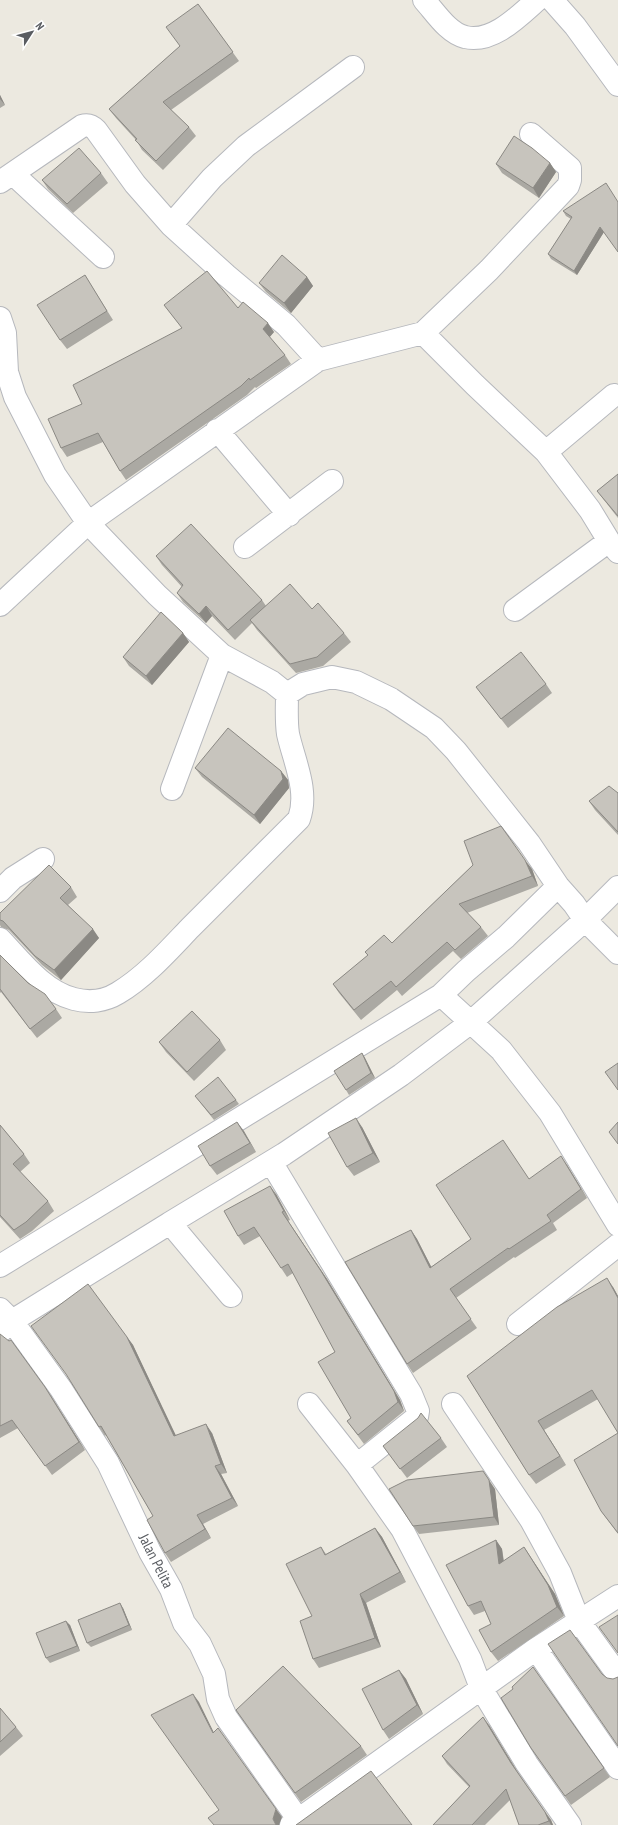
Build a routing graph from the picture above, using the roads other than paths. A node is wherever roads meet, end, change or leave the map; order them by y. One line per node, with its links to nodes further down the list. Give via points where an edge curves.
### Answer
1 (424, 0): 2 (street, via 445,24 465,38 477,38 500,30)
2 (537, 0)
3 (552, 0): 5 (street, via 576,26)
4 (353, 67): 8 (street, via 246,146 212,178)
5 (618, 85)
6 (531, 134): 11 (street, via 570,168 568,186 489,270)
7 (6, 178): 8 (street, via 82,126 91,126 135,184); 9 (street)
8 (171, 225): 12 (street, via 286,325)
9 (102, 257)
10 (0, 318): 18 (street, via 5,333 6,372 15,397 55,475)
11 (423, 333): 12 (street); 15 (street)
12 (318, 360): 14 (street)
13 (614, 395): 15 (street)
14 (217, 430): 17 (street); 18 (street)
15 (546, 452): 20 (street, via 590,510)
16 (332, 481): 17 (street)
17 (289, 515): 19 (street)
18 (88, 523): 21 (street); 23 (street, via 157,595)
19 (245, 547)
20 (614, 547): 22 (street)
21 (0, 605)
22 (516, 610)
23 (222, 655): 24 (street, via 272,682); 25 (street)
24 (287, 694): 27 (street, via 303,684 332,677 356,682 408,709 434,728 456,751 529,843); 31 (street, via 287,727 303,802 299,819 150,968 119,993 105,1000 75,1000 49,987)
25 (172, 790)
26 (43, 859): 29 (street, via 13,878)
27 (558, 886): 30 (street); 33 (street)
28 (618, 887): 30 (street)
29 (0, 891)
30 (584, 920): 32 (street); 34 (street)
31 (0, 939)
32 (618, 953)
33 (441, 995): 34 (street); 39 (street)
34 (470, 1023): 35 (street, via 401,1075); 37 (street, via 501,1050 550,1113)
35 (271, 1162): 36 (street); 45 (street, via 418,1410 417,1417)
36 (170, 1223): 40 (street); 41 (street)
37 (618, 1225)
38 (618, 1246): 42 (street)
39 (0, 1266)
40 (231, 1296)
41 (4, 1321): 52 (street, Jalan Pelita, via 61,1389 108,1463 150,1552 171,1589 184,1623 200,1644 214,1674 218,1699 226,1717)
42 (518, 1324)
43 (309, 1404): 45 (street)
44 (454, 1404): 47 (street, via 531,1520 560,1573)
45 (357, 1465): 50 (street, via 402,1529 470,1659)
46 (618, 1596): 47 (street)
47 (579, 1621): 48 (street); 49 (street)
48 (536, 1649): 50 (street); 51 (street)
49 (618, 1675)
50 (481, 1688): 52 (street); 53 (street, via 527,1764)
51 (618, 1768)
52 (295, 1822)
53 (570, 1825)

